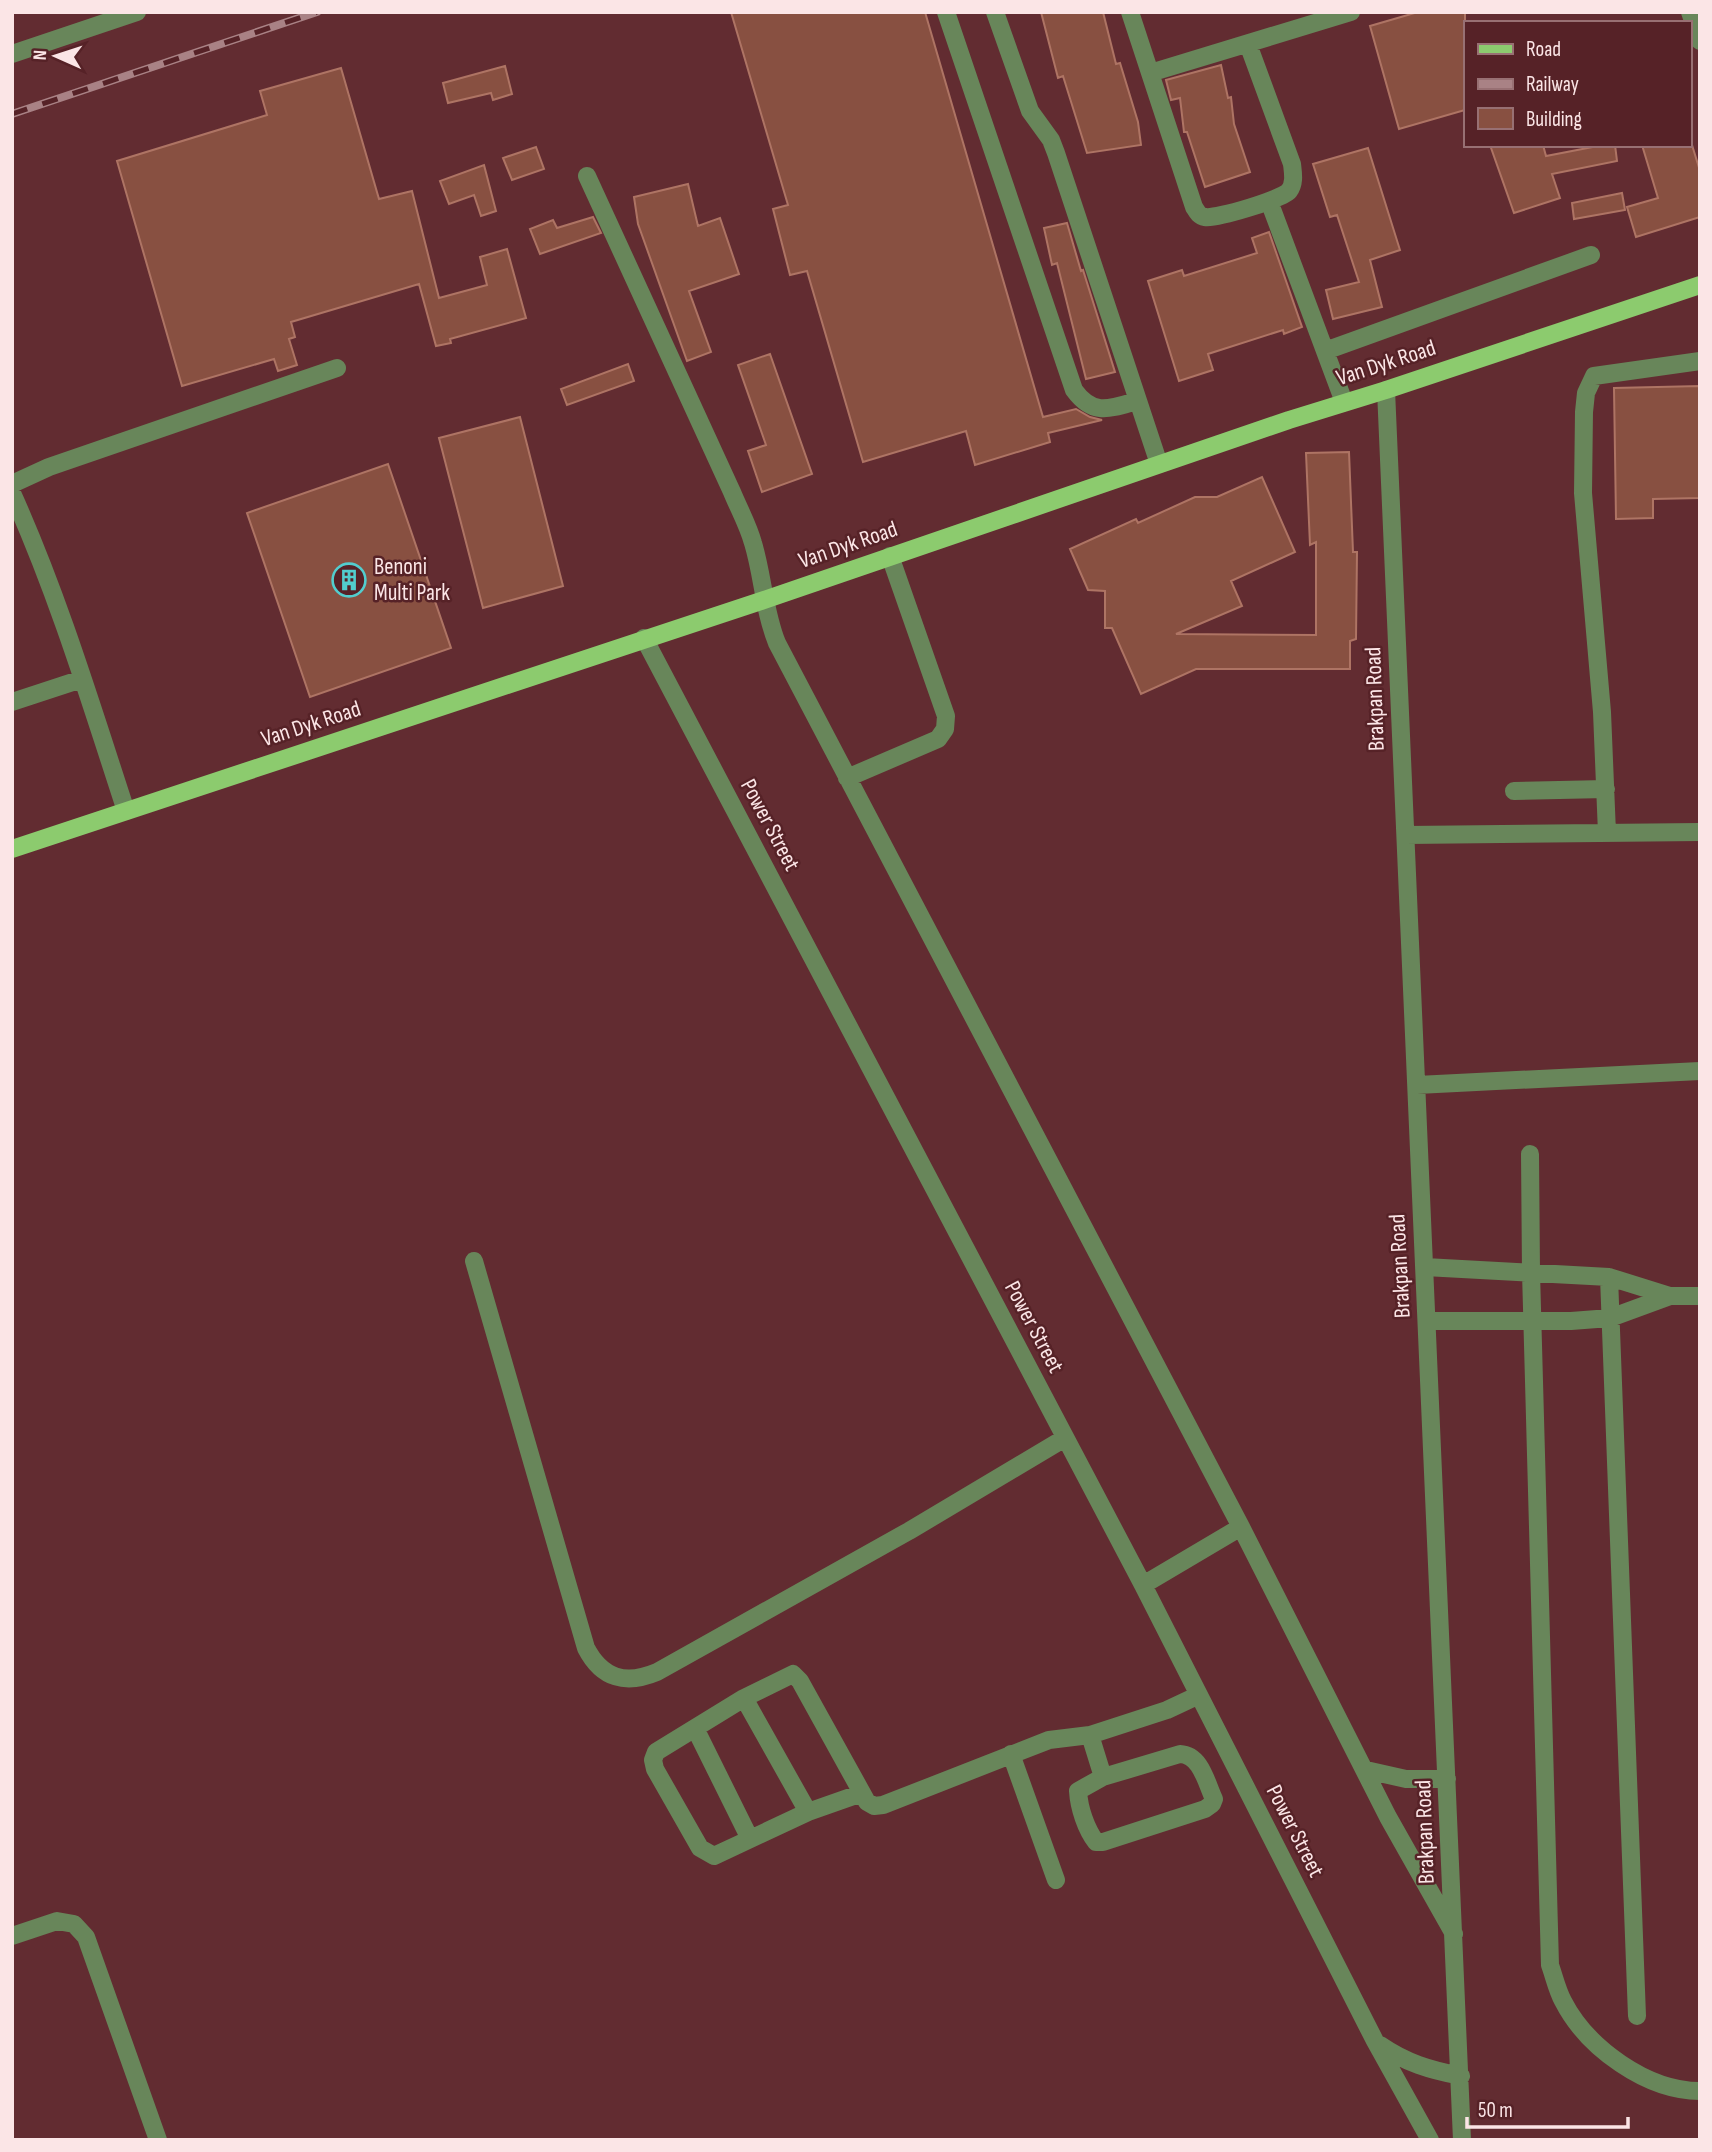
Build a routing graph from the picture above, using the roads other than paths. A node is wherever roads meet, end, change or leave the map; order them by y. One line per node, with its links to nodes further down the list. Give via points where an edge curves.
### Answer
1 (137, 12): 9 (street)
2 (946, 12): 19 (street, via 1074,390 1081,400 1101,409)
3 (995, 12): 19 (street, via 1030,111 1056,153)
4 (1130, 12): 10 (street)
5 (1351, 12): 8 (street)
6 (1690, 12): 7 (street)
7 (1700, 41)
8 (1248, 44): 10 (street); 12 (street, via 1294,175 1288,193)
9 (12, 54)
10 (1150, 74): 12 (street, via 1198,214 1210,217)
11 (587, 176): 25 (street, via 732,492 753,542)
12 (1269, 201): 15 (street)
13 (1591, 255): 15 (street)
14 (1700, 285): 18 (main road, Van Dyk Road)
15 (1325, 351): 20 (street)
16 (1700, 361): 30 (street, via 1594,376 1586,393 1583,493)
17 (337, 368): 22 (street, via 49,467)
18 (1386, 390): 20 (main road, Van Dyk Road); 35 (street, Brakpan Road)
19 (1136, 401): 21 (street)
20 (1344, 402): 21 (main road, Van Dyk Road)
21 (1159, 464): 24 (main road, Van Dyk Road)
22 (12, 484)
23 (12, 493): 27 (street)
24 (890, 556): 25 (main road, Van Dyk Road); 29 (street, via 946,716 945,729 938,739)
25 (766, 599): 26 (main road, Van Dyk Road); 29 (street, via 777,643)
26 (644, 638): 32 (main road, Van Dyk Road); 49 (street, Power Street)
27 (82, 679): 28 (street); 32 (street)
28 (12, 702)
29 (848, 778): 50 (street)
30 (1605, 789): 31 (street); 34 (street)
31 (1514, 791)
32 (126, 811): 36 (main road, Van Dyk Road)
33 (1700, 832): 34 (street)
34 (1607, 833): 35 (street)
35 (1406, 835): 38 (street, Brakpan Road)
36 (12, 849)
37 (1700, 1071): 38 (street)
38 (1417, 1085): 41 (street, Brakpan Road)
39 (1530, 1154): 42 (street)
40 (474, 1261): 49 (street, via 586,1648 612,1676 627,1680 657,1672)
41 (1425, 1267): 42 (street); 47 (street, Brakpan Road)
42 (1531, 1272): 43 (street); 48 (street)
43 (1609, 1277): 44 (street); 46 (street)
44 (1670, 1296): 45 (street); 46 (street)
45 (1700, 1296)
46 (1610, 1318): 48 (street); 66 (street)
47 (1427, 1321): 48 (street); 59 (street, Brakpan Road)
48 (1534, 1321): 69 (street, via 1550,1965 1563,2001 1585,2032 1613,2059 1653,2082)
49 (1065, 1438): 51 (street, Power Street)
50 (1241, 1527): 51 (street); 57 (street)
51 (1143, 1585): 52 (street, Power Street)
52 (1199, 1695): 55 (street); 67 (street, Power Street)
53 (744, 1698): 54 (street); 60 (street, via 788,1675 796,1676); 61 (street)
54 (695, 1728): 62 (street); 62 (street, via 656,1752 655,1769 700,1849 714,1856)
55 (1090, 1735): 56 (street, via 1049,1740); 58 (street)
56 (1011, 1754): 60 (street, via 883,1805 874,1806); 63 (street)
57 (1366, 1770): 59 (street, via 1406,1779); 64 (street)
58 (1104, 1777): 58 (street, via 1190,1755 1214,1799 1205,1809 1096,1842 1078,1791)
59 (1447, 1779): 64 (street, Brakpan Road)
60 (862, 1793): 61 (street)
61 (807, 1812): 62 (street)
62 (750, 1839)
63 (1056, 1880)
64 (1454, 1934): 68 (street, Brakpan Road)
65 (12, 1936): 70 (street, via 57,1921 74,1924 86,1937)
66 (1637, 2016)
67 (1374, 2041): 68 (street, via 1401,2060); 71 (street, Power Street)
68 (1461, 2076): 72 (street, Brakpan Road)
69 (1700, 2091)
70 (158, 2140)
71 (1430, 2140)
72 (1462, 2140)

